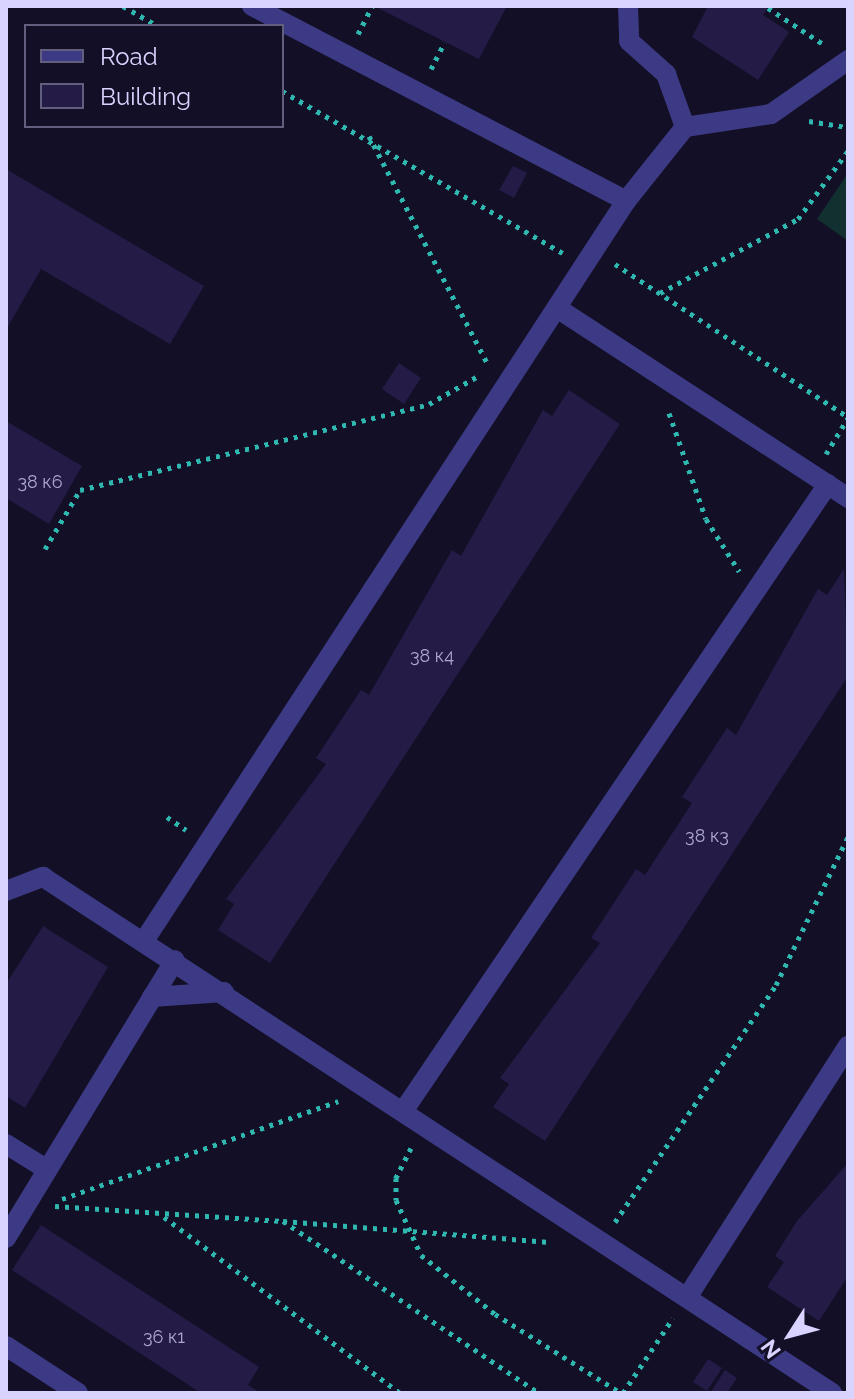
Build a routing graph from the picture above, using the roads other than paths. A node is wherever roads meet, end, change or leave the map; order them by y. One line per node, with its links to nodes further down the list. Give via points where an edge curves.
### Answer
1 (252, 6): 5 (lane)
2 (628, 6): 4 (lane, via 629,41 666,74)
3 (848, 60): 4 (lane, via 771,114)
4 (685, 127): 5 (lane)
5 (626, 201): 6 (lane)
6 (557, 308): 7 (lane); 10 (lane)
7 (820, 480): 8 (lane); 15 (lane)
8 (848, 498)
9 (6, 891): 10 (lane, via 43,877)
10 (144, 941): 11 (lane)
11 (175, 960): 12 (lane); 13 (lane)
12 (224, 992): 13 (lane); 15 (lane)
13 (152, 997): 17 (lane)
14 (848, 1046): 19 (lane)
15 (404, 1110): 19 (lane)
16 (6, 1144): 17 (lane)
17 (43, 1167): 18 (lane)
18 (6, 1238)
19 (688, 1296): 22 (lane)
20 (6, 1346): 21 (lane)
21 (78, 1393)
22 (832, 1393)

